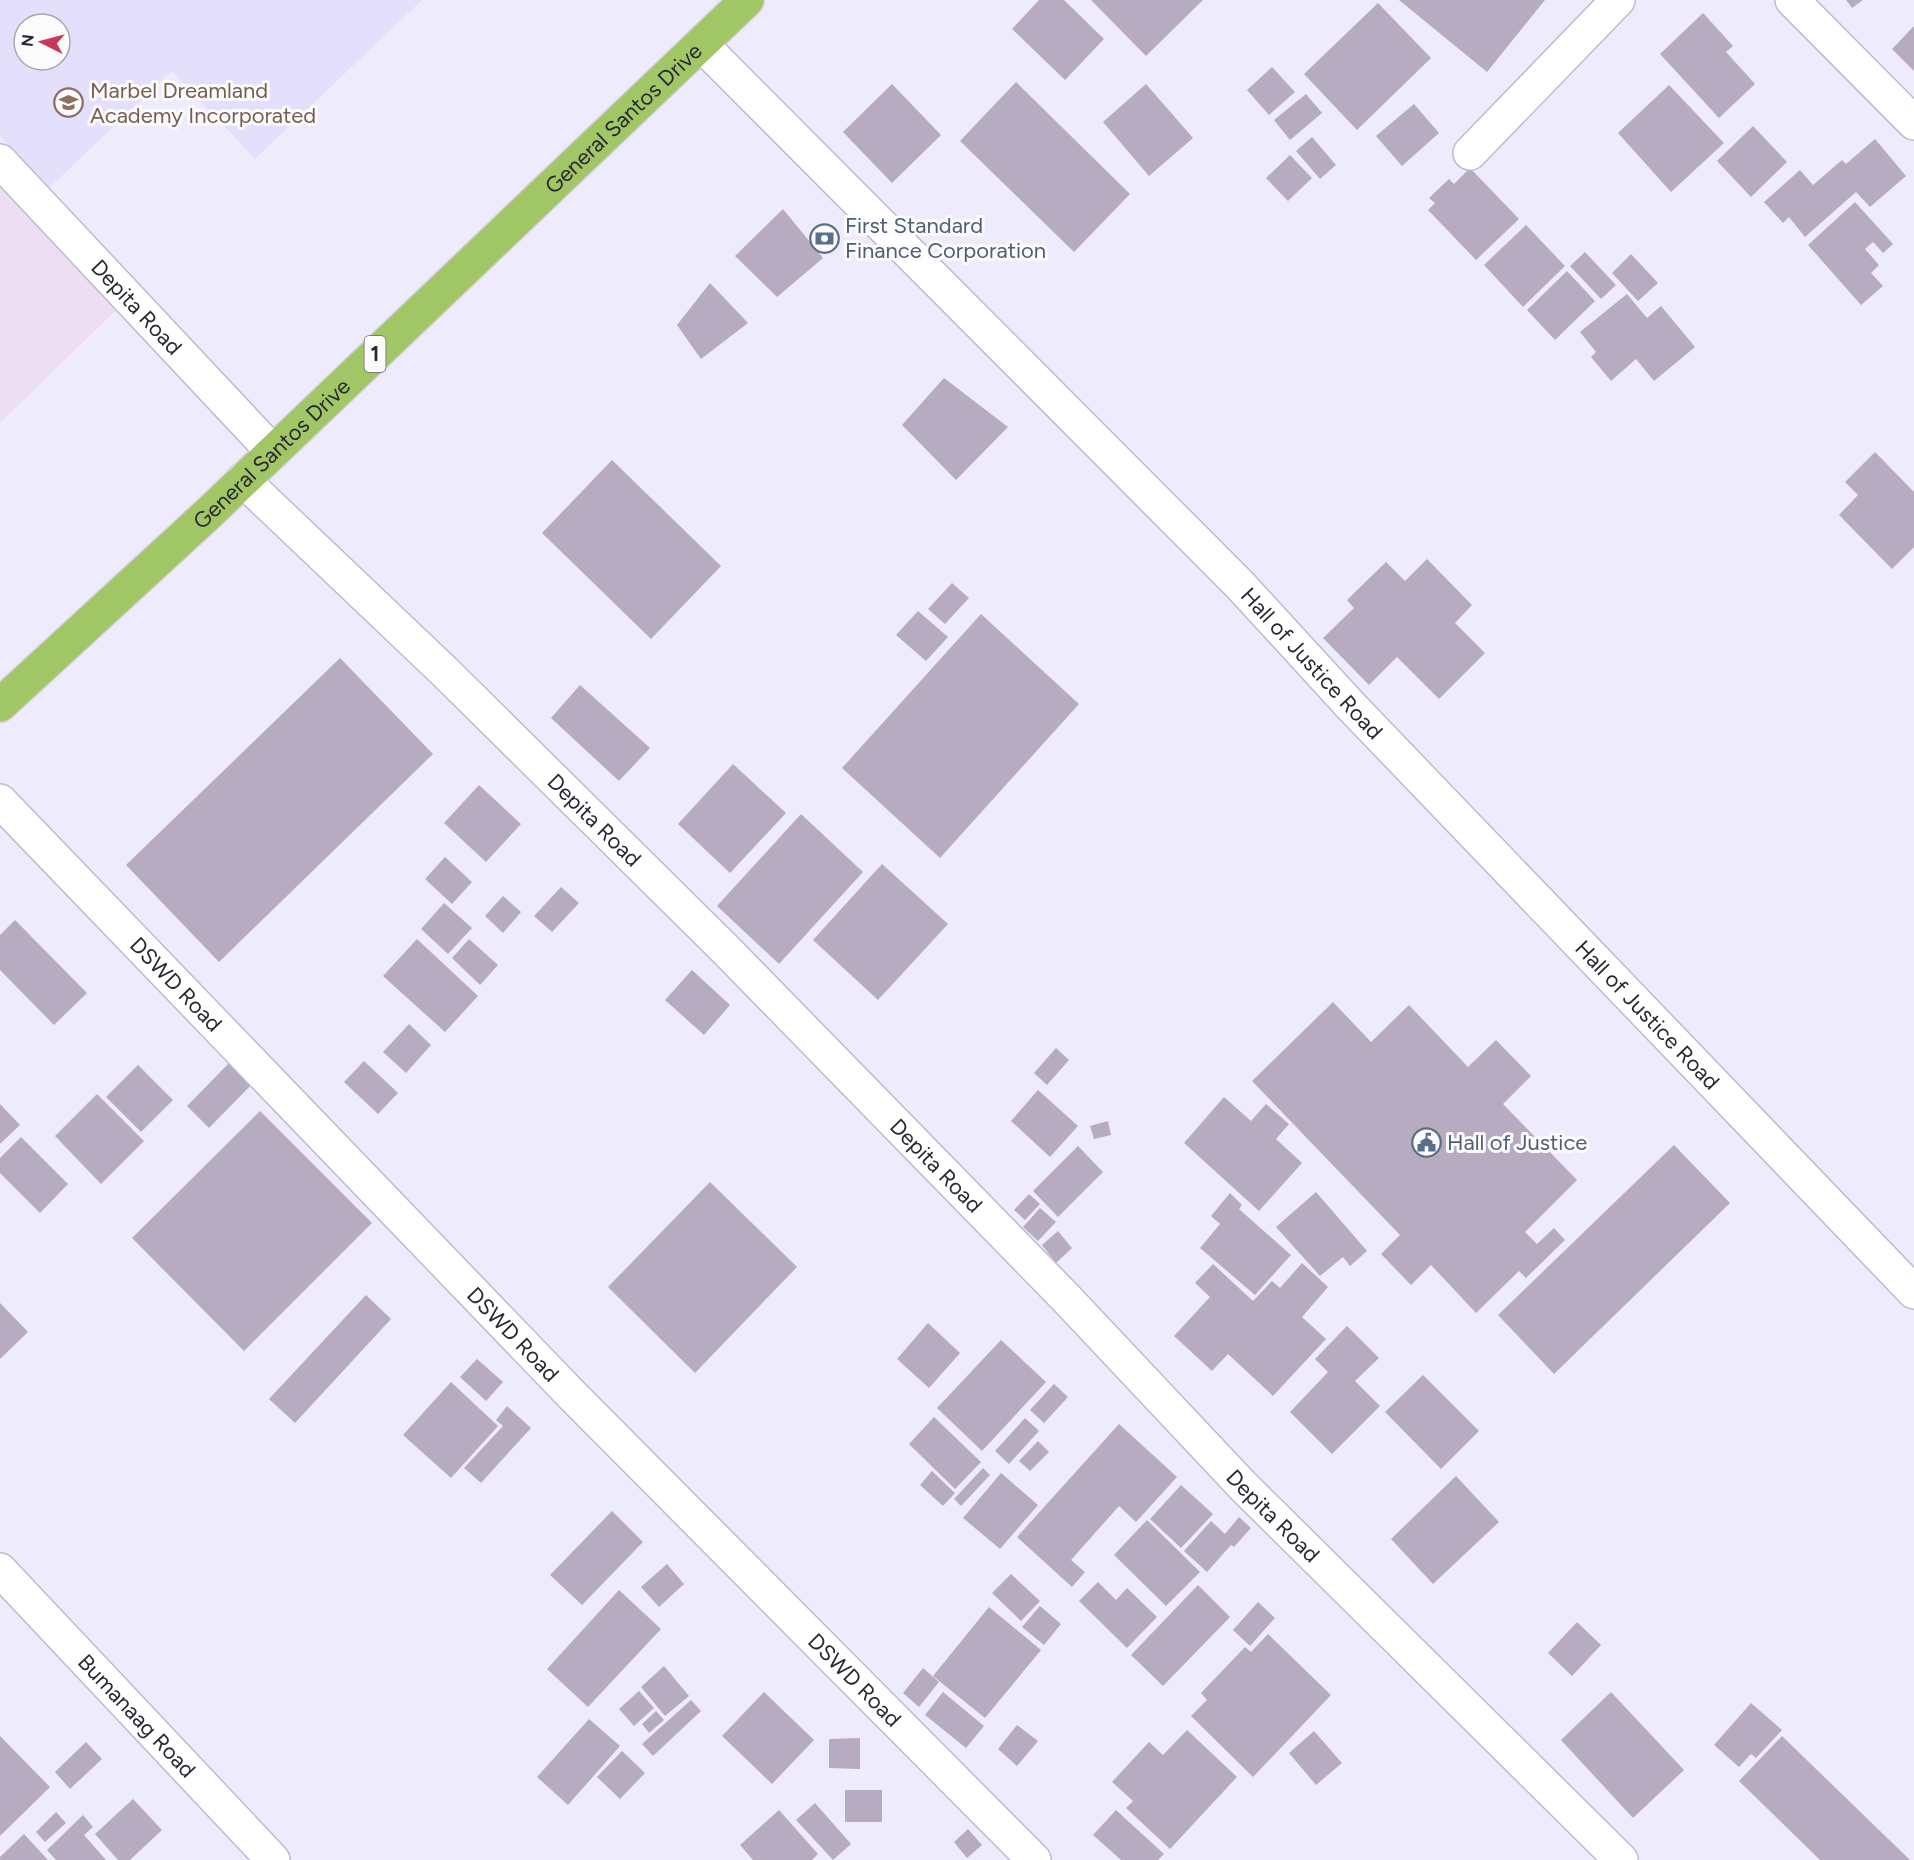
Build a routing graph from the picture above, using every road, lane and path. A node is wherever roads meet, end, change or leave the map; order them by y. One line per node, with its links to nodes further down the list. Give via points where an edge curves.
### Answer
1 (747, 0): 4 (highway, General Santos Drive / 1)
2 (1618, 0): 6 (street)
3 (1792, 0): 5 (street)
4 (701, 44): 8 (highway, General Santos Drive / 1); 12 (street, Hall of Justice Road, via 1240,585 1351,706)
5 (1914, 123)
6 (1470, 153)
7 (0, 161): 8 (street, Depita Road)
8 (273, 452): 9 (highway, General Santos Drive / 1)
9 (243, 480): 10 (highway, General Santos Drive / 1); 16 (street, Depita Road, via 446,673 727,951 1066,1298 1243,1486)
10 (0, 705)
11 (0, 801): 15 (street, DSWD Road, via 570,1393)
12 (1914, 1292)
13 (0, 1570): 14 (street, Bumanaag Road)
14 (273, 1860)
15 (1034, 1860)
16 (1621, 1860)

